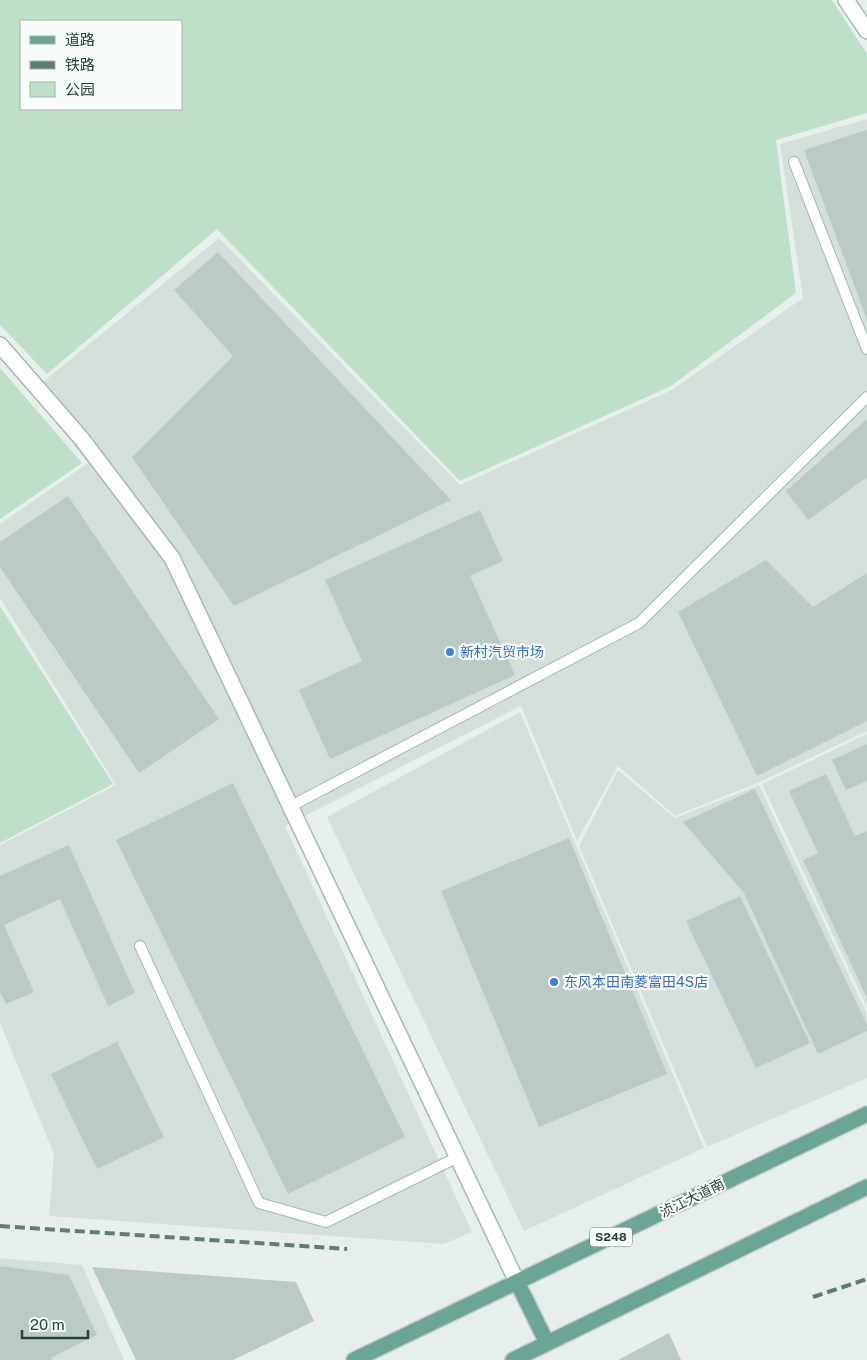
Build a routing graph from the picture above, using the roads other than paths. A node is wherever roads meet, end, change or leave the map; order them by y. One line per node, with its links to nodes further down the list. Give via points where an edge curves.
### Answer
1 (846, 0): 2 (street)
2 (867, 31)
3 (794, 162): 5 (lane)
4 (0, 345): 7 (street, via 81,438 172,558)
5 (867, 349)
6 (867, 397): 7 (lane, via 639,623)
7 (291, 806): 10 (street)
8 (140, 946): 10 (lane, via 259,1203 326,1222)
9 (867, 1114): 12 (main road, 浈江大道南 / S248)
10 (458, 1157): 12 (street)
11 (867, 1187): 13 (main road)
12 (517, 1282): 13 (main road); 14 (main road, 浈江大道南 / S248)
13 (547, 1343): 15 (main road)
14 (354, 1360)
15 (513, 1360)

